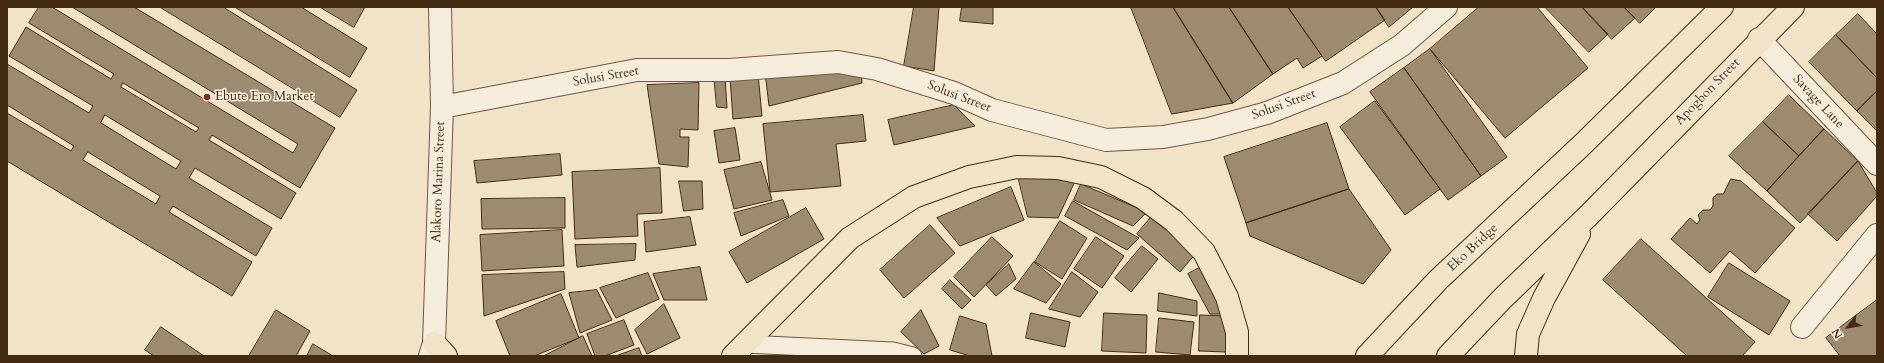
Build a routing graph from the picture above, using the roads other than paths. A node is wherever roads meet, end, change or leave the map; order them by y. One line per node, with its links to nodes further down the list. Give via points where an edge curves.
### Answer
1 (440, 7): 6 (street, Alakoro Marina Street)
2 (1446, 7): 6 (street, Solusi Street, via 1402,45 1343,82 1268,112 1208,129 1163,137 1106,140 992,110 954,93 877,69 838,62 729,70 637,70)
3 (1722, 7): 15 (highway, Eko Bridge, via 1583,144 1438,280)
4 (1793, 7): 5 (highway, Apogbon Street)
5 (1759, 39): 7 (street, Savage Lane); 8 (highway, Apogbon Street)
6 (442, 107): 12 (street, Alakoro Marina Street)
7 (1877, 164)
8 (1589, 215): 16 (highway, via 1503,298); 17 (highway, via 1544,298 1528,334)
9 (1877, 235): 10 (street)
10 (1802, 327)
11 (739, 350): 13 (lane, via 893,351); 14 (highway, via 850,238 914,197 969,177 1017,166 1058,168 1101,177 1143,198 1174,221 1204,252 1227,297 1237,332)
12 (437, 352)
13 (912, 356)
14 (1237, 356)
15 (1367, 356)
16 (1448, 356)
17 (1526, 356)

